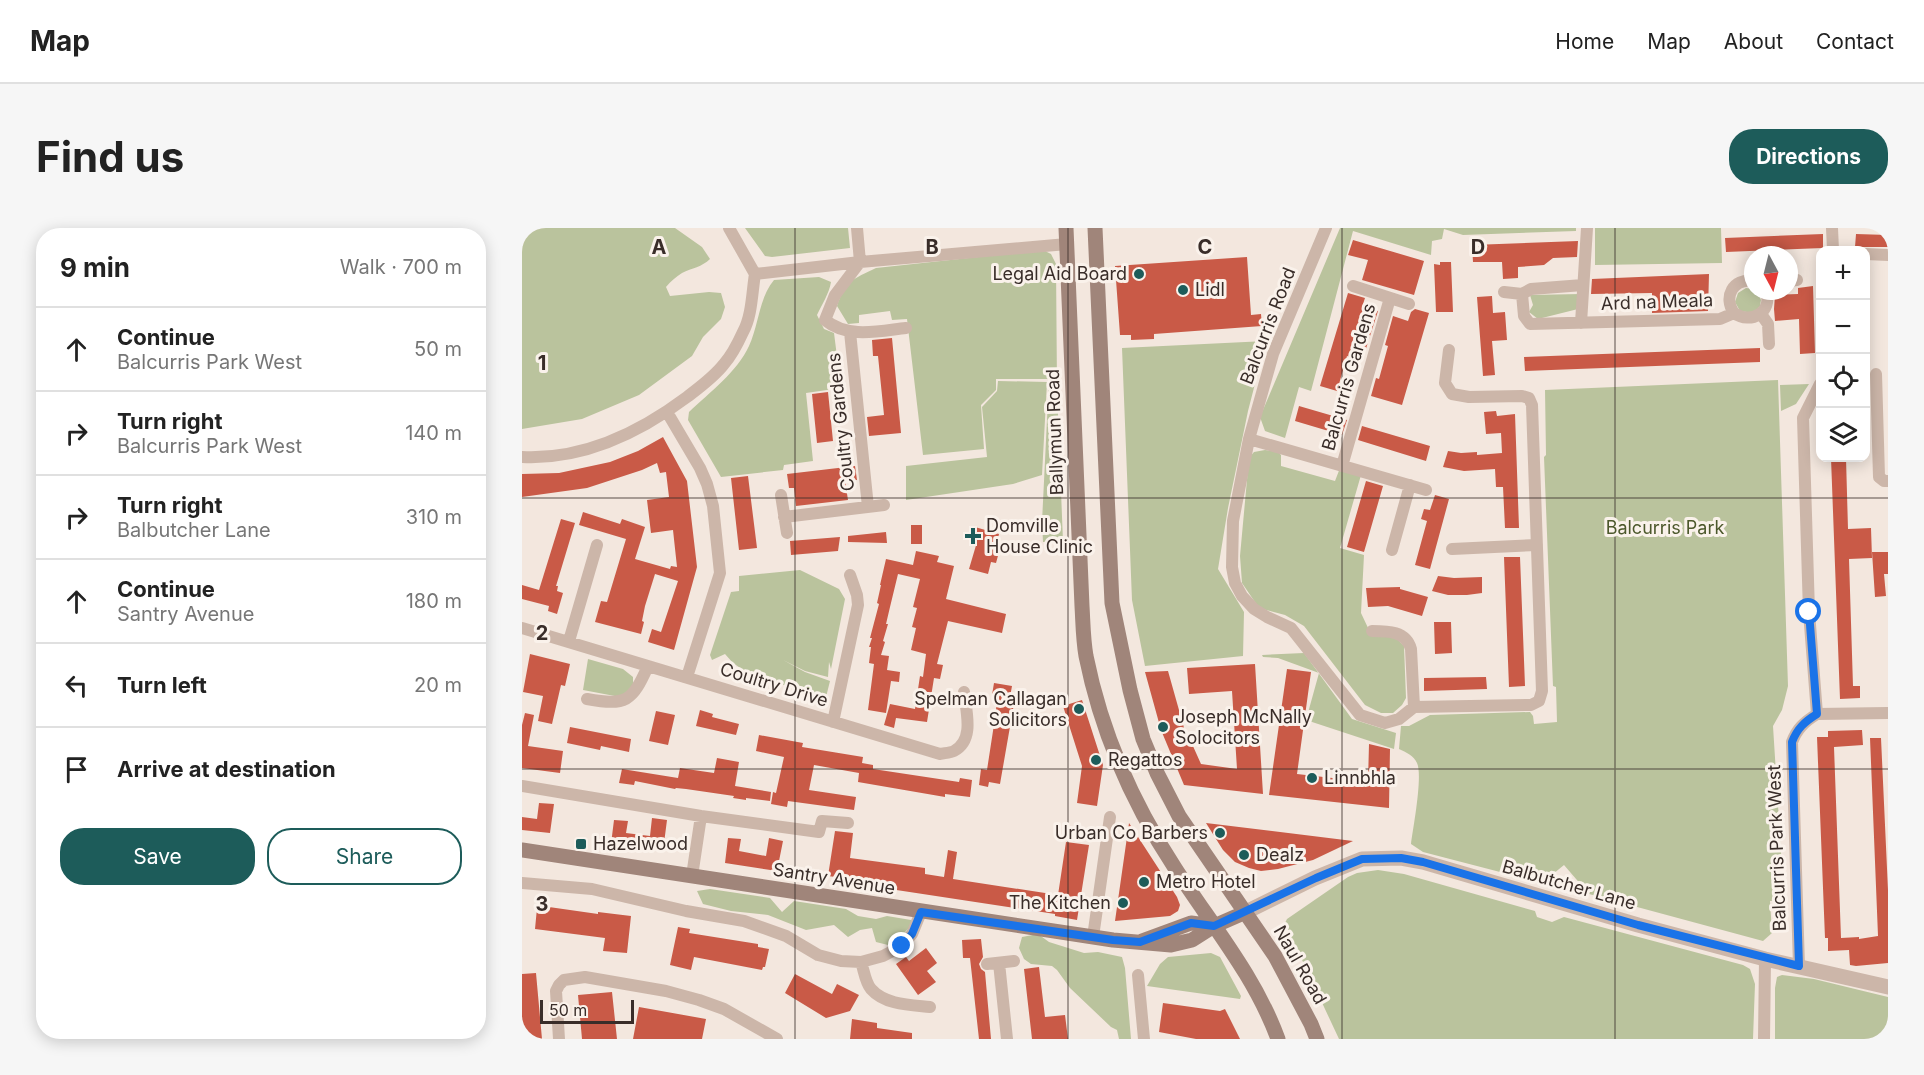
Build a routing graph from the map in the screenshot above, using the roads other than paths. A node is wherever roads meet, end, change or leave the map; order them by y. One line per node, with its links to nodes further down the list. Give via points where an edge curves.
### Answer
1 (729, 228): 13 (street)
2 (857, 228): 12 (street)
3 (1066, 228): 8 (main road, Ballymun Road)
4 (1095, 228): 67 (main road, via 1112,603 1130,690 1143,739 1179,816)
5 (1326, 228): 32 (street, Balcurris Road, via 1273,354)
6 (1587, 228): 15 (street, Ard na Meala)
7 (1833, 228): 9 (street)
8 (1067, 244): 12 (street); 68 (main road, Ballymun Road, via 1086,654 1098,703 1142,814)
9 (1833, 246)
10 (1870, 254): 11 (street)
11 (1888, 255)
12 (860, 262): 13 (street); 26 (street, Coultry Gardens, via 835,295 825,320)
13 (755, 274): 31 (street, via 745,330 725,363)
14 (1744, 280): 22 (street, Ard na Meala, via 1732,288 1729,301)
15 (1583, 285): 18 (street, Ard na Meala, via 1531,289); 24 (street, Ard na Meala)
16 (1353, 286): 19 (street, Balcurris Gardens)
17 (1504, 292): 18 (street)
18 (1522, 294): 24 (street, Ard na Meala, via 1524,316 1530,324)
19 (1390, 298): 21 (street, Balcurris Gardens); 34 (street, Balcurris Gardens)
20 (1768, 300): 23 (street)
21 (1409, 304)
22 (1734, 313): 23 (street, Ard na Meala, via 1746,318); 24 (street, Ard na Meala, via 1720,319)
23 (1761, 314): 27 (street, via 1768,324)
24 (1581, 323)
25 (906, 328): 26 (street, Coultry Gardens)
26 (850, 332): 40 (street, Coultry Gardens)
27 (1769, 344)
28 (1449, 350): 44 (street, via 1445,383 1452,394 1529,398)
29 (1876, 374): 35 (street, via 1879,477)
30 (1816, 393): 56 (street, via 1803,418 1809,612)
31 (667, 412): 33 (street, via 602,445 570,454); 52 (street, via 707,484 720,573)
32 (1249, 439): 34 (street); 55 (street, Balcurris Road, via 1233,521 1235,583 1242,596 1254,609 1291,628 1360,715 1385,723 1399,719)
33 (522, 457)
34 (1342, 466): 36 (street)
35 (1888, 481)
36 (1410, 485): 37 (street); 46 (street)
37 (1426, 490)
38 (781, 495): 41 (street)
39 (884, 506): 40 (street, Coultry Gardens)
40 (868, 507): 41 (street, Coultry Gardens)
41 (784, 517): 42 (street)
42 (787, 533)
43 (597, 545): 50 (street)
44 (1537, 545): 45 (street); 55 (street, via 1542,691 1539,701 1531,705)
45 (1452, 549)
46 (1392, 550)
47 (850, 575): 58 (street, via 858,605)
48 (522, 627): 50 (street, Coultry Drive)
49 (1372, 631): 55 (street, via 1389,631 1408,640)
50 (569, 641): 51 (street, Coultry Drive)
51 (648, 666): 52 (street, Coultry Drive); 54 (street, via 630,697 608,703)
52 (687, 677): 58 (street, Coultry Drive)
53 (964, 692): 58 (street, Coultry Drive, via 968,729 963,743 953,752 940,754)
54 (586, 699)
55 (1414, 707)
56 (1817, 714): 57 (street); 73 (street, Balcurris Park West, via 1804,722 1792,742)
57 (1888, 714)
58 (833, 722)
59 (522, 786): 60 (street)
60 (701, 816): 62 (street, via 819,832 822,820); 64 (street)
61 (1110, 817): 69 (street)
62 (848, 824)
63 (522, 850): 64 (main road, Santry Avenue)
64 (692, 876): 66 (main road, Santry Avenue)
65 (522, 882): 72 (street, via 592,889 744,921 786,936 818,955)
66 (921, 912): 69 (main road, Santry Avenue); 72 (street, via 902,946)
67 (1246, 912): 68 (main road, Santry Avenue); 70 (street, Balbutcher Lane, via 1362,859 1401,858); 82 (main road, Naul Road, via 1275,956)
68 (1214, 926): 69 (main road, Santry Avenue, via 1191,923 1140,942); 81 (main road, via 1256,989)
69 (1093, 938)
70 (1766, 959): 73 (street, Balbutcher Lane); 83 (street)
71 (1014, 961): 79 (street, via 993,964)
72 (861, 962): 76 (street, via 871,988 880,996)
73 (1799, 966): 75 (street, Balbutcher Lane)
74 (1138, 975): 80 (street)
75 (1888, 987)
76 (930, 1007)
77 (559, 1039): 78 (street, via 558,985 564,980 585,977 699,999)
78 (777, 1039)
79 (1007, 1039)
80 (1144, 1039)
81 (1278, 1039)
82 (1317, 1039)
83 (1764, 1039)

